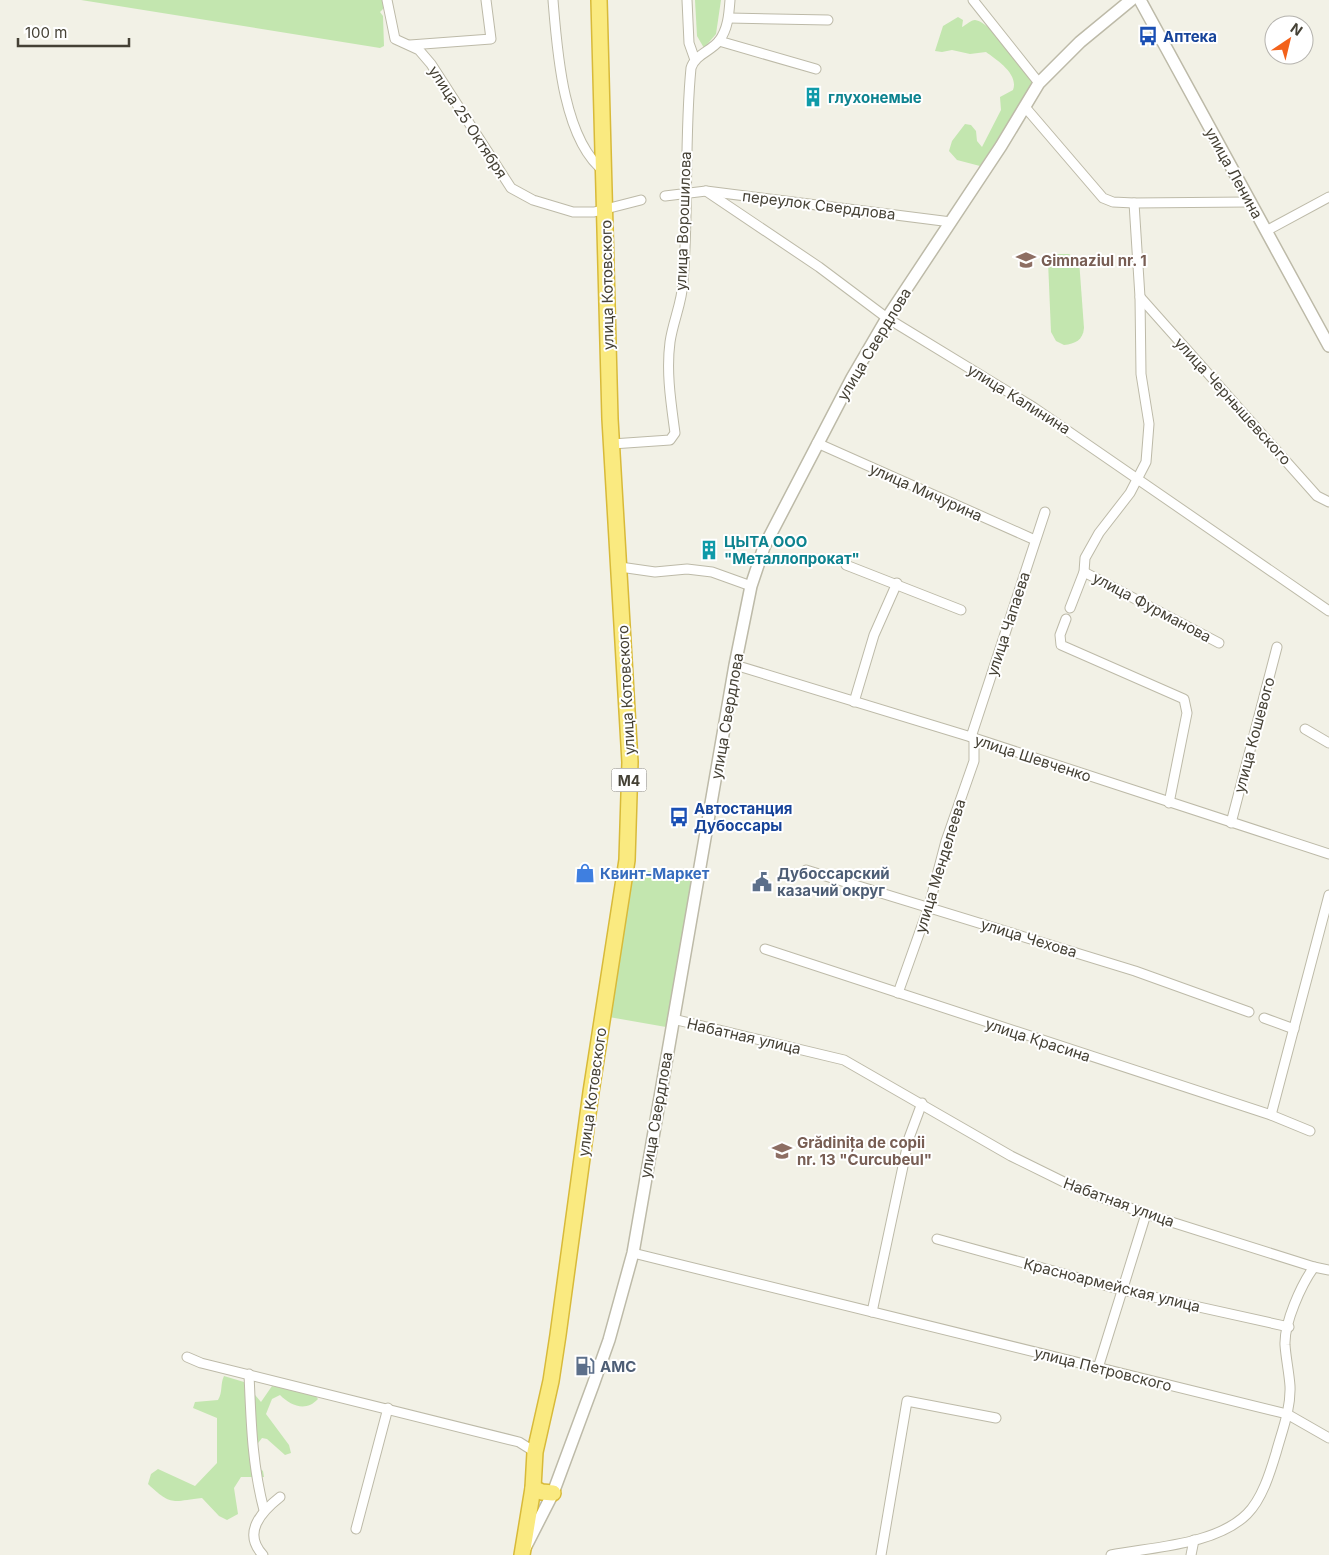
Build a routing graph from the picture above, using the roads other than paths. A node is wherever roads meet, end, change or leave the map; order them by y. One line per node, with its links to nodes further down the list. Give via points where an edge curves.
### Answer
1 (387, 0): 13 (street, улица 25 Октября, via 395,39)
2 (486, 0): 13 (street, via 491,38)
3 (553, 0): 18 (street, via 557,46 573,121 590,158)
4 (599, 0): 18 (highway, улица Котовского / M4)
5 (687, 0): 14 (street, улица Ворошилова, via 689,43)
6 (730, 0): 10 (street)
7 (974, 0): 16 (street)
8 (1131, 0): 16 (street, улица Свердлова, via 1080,42)
9 (1140, 0): 24 (street, улица Ленина)
10 (728, 18): 11 (street); 12 (street)
11 (828, 20)
12 (719, 40): 14 (street); 15 (street)
13 (409, 45): 26 (street, улица 25 Октября, via 419,50 431,64 511,188 533,200 573,212 594,212)
14 (695, 60): 19 (street, улица Ворошилова, via 688,106)
15 (816, 69)
16 (1039, 83): 17 (street, улица Свердлова)
17 (1025, 107): 25 (street, via 1103,198); 27 (street, улица Свердлова)
18 (605, 172): 26 (highway, улица Котовского / M4)
19 (688, 191): 20 (street, переулок Свердлова); 21 (street, переулок Свердлова); 33 (street, улица Ворошилова, via 683,284 670,341 669,369 675,433 670,440)
20 (706, 191): 27 (street, переулок Свердлова); 30 (street, улица Калинина, via 819,267)
21 (665, 196)
22 (1329, 197): 28 (street)
23 (640, 200): 26 (street, улица 25 Октября)
24 (1248, 202): 25 (street); 28 (street, улица Ленина)
25 (1134, 203): 29 (street)
26 (606, 208): 33 (highway, улица Котовского / M4)
27 (951, 222): 30 (street, улица Свердлова)
28 (1266, 231): 31 (street, улица Ленина)
29 (1140, 297): 34 (street, via 1141,374 1149,424 1146,462); 35 (street, улица Чернышевского, via 1317,496)
30 (887, 318): 32 (street, улица Свердлова); 34 (street, улица Калинина, via 1033,407)
31 (1329, 346)
32 (817, 443): 37 (street, улица Мичурина); 42 (street, улица Свердлова, via 764,547)
33 (612, 444): 39 (highway, улица Котовского / M4)
34 (1139, 478): 40 (street, via 1099,534 1085,558); 45 (street, улица Калинина)
35 (1329, 502)
36 (1045, 512): 37 (street, улица Чапаева)
37 (1035, 540): 52 (street, улица Чапаева)
38 (846, 564): 41 (street)
39 (620, 567): 42 (street, via 655,572 687,569 712,572); 84 (highway, улица Котовского / M4, via 630,762 627,860 554,1362)
40 (1084, 572): 43 (street); 47 (street, улица Фурманова)
41 (897, 583): 44 (street); 50 (street, via 874,634)
42 (751, 586): 49 (street, улица Свердлова)
43 (1070, 608)
44 (961, 610)
45 (1329, 611)
46 (1066, 619): 54 (street, via 1059,642 1065,647 1184,699 1187,713)
47 (1219, 643)
48 (1277, 647): 55 (street, улица Кошевого)
49 (735, 665): 50 (street, улица Шевченко); 64 (street, улица Свердлова)
50 (854, 702): 52 (street, улица Шевченко)
51 (1305, 729): 53 (street)
52 (972, 738): 54 (street, улица Шевченко); 59 (street, улица Менделеева, via 974,760 946,841)
53 (1329, 743)
54 (1169, 803): 55 (street, улица Шевченко)
55 (1231, 823): 56 (street, улица Шевченко)
56 (1329, 854)
57 (806, 870): 59 (street, улица Чехова)
58 (1329, 895): 65 (street)
59 (929, 906): 61 (street, улица Менделеева); 62 (street, улица Чехова, via 1135,971)
60 (766, 948): 61 (street, улица Красина)
61 (898, 992): 67 (street, улица Красина)
62 (1249, 1012)
63 (1264, 1018): 65 (street)
64 (673, 1019): 66 (street, Набатная улица, via 844,1060); 71 (street, улица Свердлова)
65 (1294, 1029): 67 (street)
66 (922, 1103): 69 (street, Набатная улица, via 1044,1173); 75 (street, via 909,1138 892,1209)
67 (1272, 1115): 68 (street, улица Красина)
68 (1310, 1131)
69 (1146, 1214): 72 (street, Набатная улица); 74 (street)
70 (937, 1239): 74 (street, Красноармейская улица)
71 (633, 1252): 75 (street, улица Петровского); 86 (street, улица Свердлова, via 609,1340)
72 (1314, 1267): 73 (street, Набатная улица); 76 (street, via 1302,1284)
73 (1329, 1270)
74 (1122, 1290): 76 (street, Красноармейская улица); 78 (street)
75 (872, 1312): 78 (street, улица Петровского)
76 (1289, 1327): 81 (street, via 1285,1342 1290,1387)
77 (187, 1357): 79 (street)
78 (1098, 1368): 81 (street, улица Петровского)
79 (249, 1374): 80 (street); 88 (street, via 252,1444)
80 (388, 1408): 84 (street, via 519,1442); 89 (street)
81 (1287, 1414): 83 (street, улица Петровского); 90 (street, via 1260,1496 1247,1514 1228,1528)
82 (996, 1418): 93 (street, via 907,1401)
83 (1329, 1438)
84 (535, 1452): 85 (highway, улица Котовского / M4)
85 (533, 1488): 86 (highway); 91 (highway, улица Котовского / M4)
86 (553, 1493): 91 (street, улица Свердлова)
87 (280, 1497): 88 (street)
88 (264, 1510): 92 (street, via 253,1537 253,1543)
89 (356, 1529)
90 (1194, 1540): 94 (street); 95 (street)
91 (522, 1554)
92 (263, 1555)
93 (881, 1555)
94 (1111, 1555)
95 (1191, 1555)

